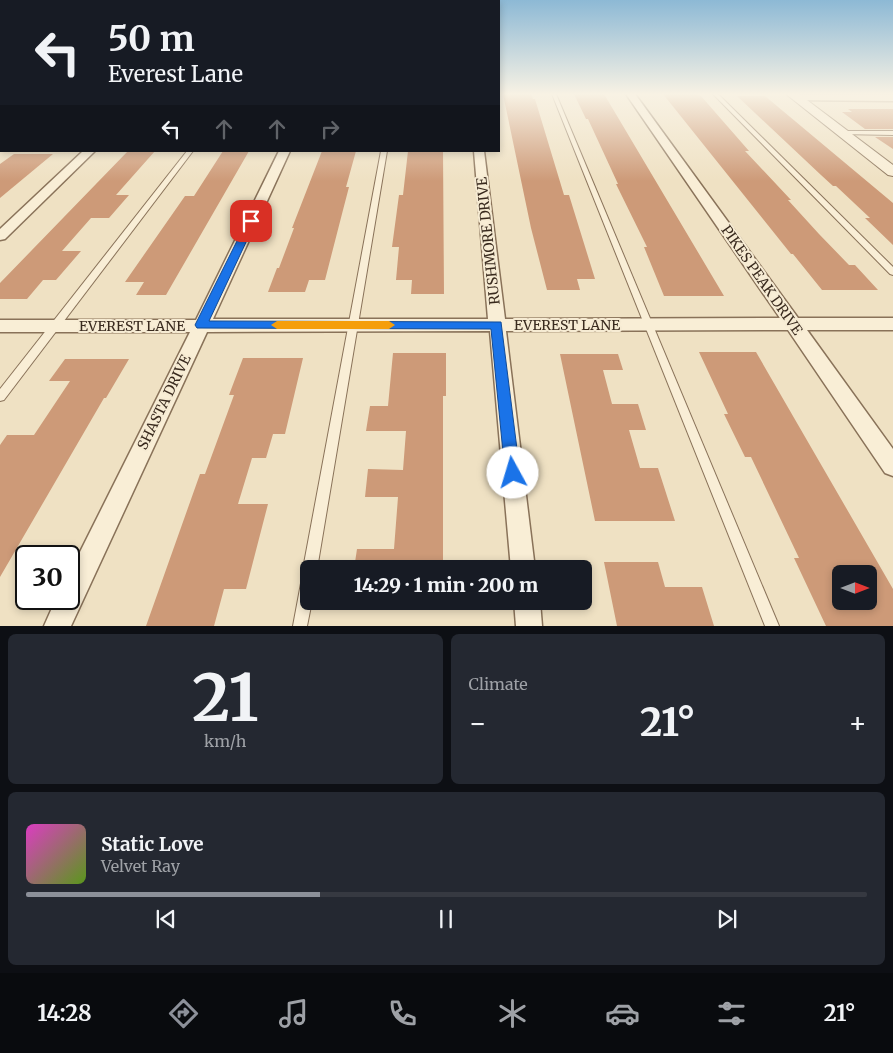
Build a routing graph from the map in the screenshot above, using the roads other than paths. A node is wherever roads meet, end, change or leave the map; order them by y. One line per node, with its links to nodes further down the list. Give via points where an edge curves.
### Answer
1 (566, 123): 15 (lane)
2 (652, 123): 16 (street, PIKES PEAK DRIVE)
3 (744, 123): 14 (lane)
4 (830, 123): 5 (street)
5 (842, 133): 6 (lane); 12 (street)
6 (893, 133)
7 (89, 152): 13 (street)
8 (189, 152): 22 (lane)
9 (285, 152): 18 (street, SHASTA DRIVE)
10 (384, 152): 19 (lane)
11 (479, 152): 20 (street, RUSHMORE DRIVE)
12 (893, 172)
13 (0, 236)
14 (893, 272)
15 (649, 324): 16 (street, EVEREST LANE); 20 (street, EVEREST LANE); 32 (lane)
16 (794, 324): 17 (street, EVEREST LANE); 24 (street, PIKES PEAK DRIVE)
17 (893, 324)
18 (201, 325): 19 (street, EVEREST LANE); 22 (street, EVEREST LANE); 29 (street, SHASTA DRIVE)
19 (354, 325): 20 (street, EVEREST LANE); 25 (lane)
20 (497, 325): 26 (street, RUSHMORE DRIVE)
21 (0, 326): 22 (street, EVEREST LANE)
22 (55, 326): 23 (lane)
23 (0, 397)
24 (893, 466)
25 (312, 560)
26 (522, 560)
27 (303, 610): 30 (lane)
28 (528, 610): 31 (street)
29 (57, 626)
30 (300, 626)
31 (529, 626)
32 (772, 626)

